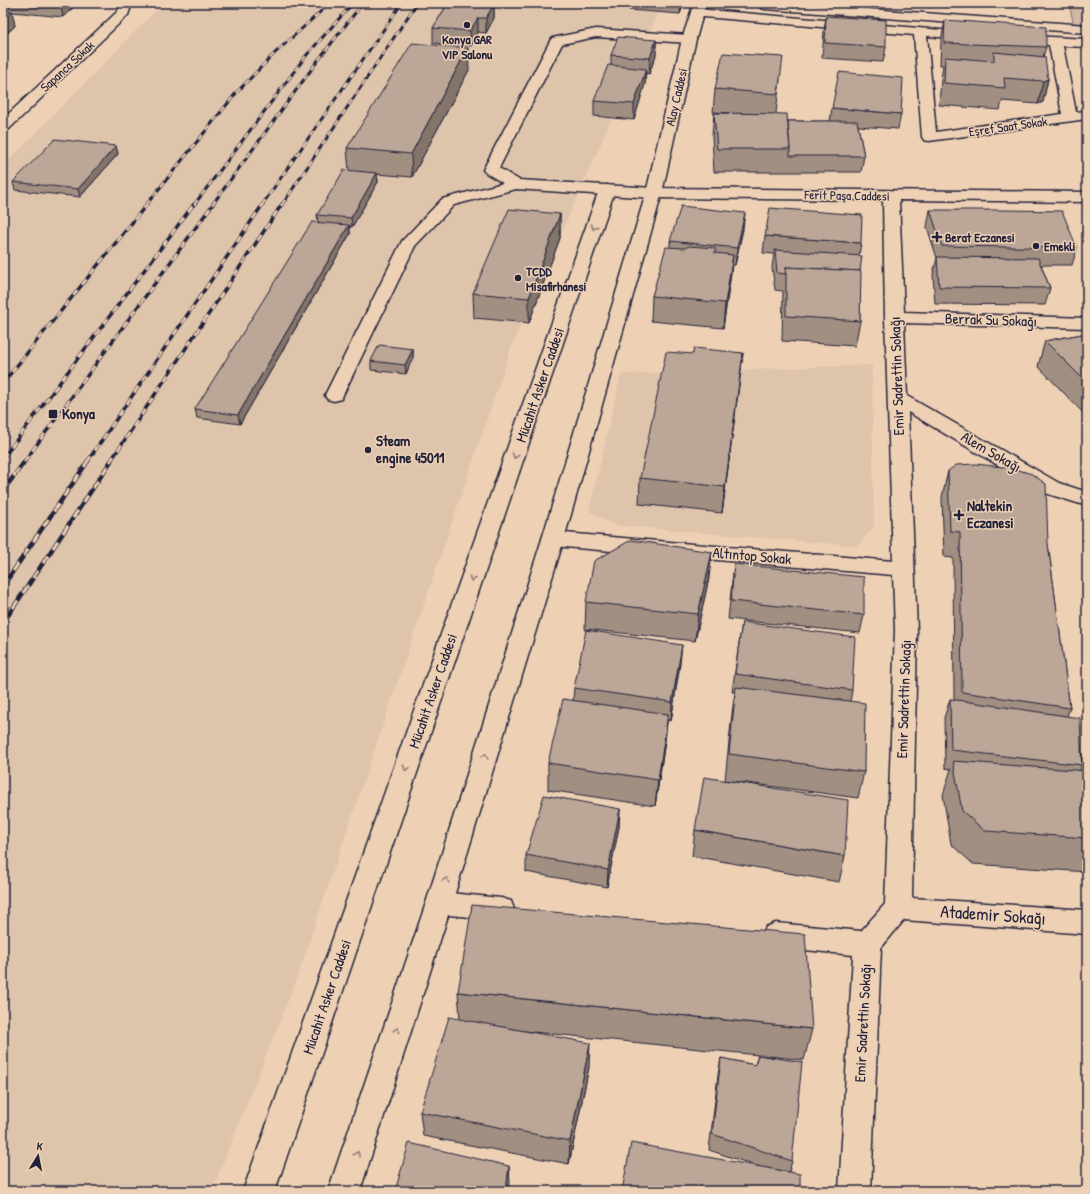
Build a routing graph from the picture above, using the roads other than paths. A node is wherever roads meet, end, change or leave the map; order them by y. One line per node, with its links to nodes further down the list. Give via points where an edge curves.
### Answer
1 (126, 3): 13 (street, Sapanca Sokak, via 124,12)
2 (765, 5): 4 (lane)
3 (699, 8): 5 (street); 8 (street, Alay Caddesi)
4 (1087, 29)
5 (920, 32): 6 (street); 12 (street, Eşref Saat Sokak, via 929,137)
6 (983, 36)
7 (1007, 38): 9 (street)
8 (689, 39): 14 (street, via 596,33 556,40 491,170); 16 (street, Alay Caddesi)
9 (1055, 41): 10 (street); 12 (street)
10 (1087, 43)
11 (1087, 115): 12 (street, Eşref Saat Sokak)
12 (1070, 117)
13 (4, 124)
14 (516, 184): 15 (street, Ferit Paşa Caddesi); 21 (street, via 448,202 408,244)
15 (607, 190): 16 (street, Ferit Paşa Caddesi); 32 (street, Mücahit Asker Caddesi, one-way to 32)
16 (654, 192): 17 (street, Ferit Paşa Caddesi); 24 (street)
17 (890, 195): 18 (street, Ferit Paşa Caddesi); 19 (street, Emir Sadrettin Sokağı)
18 (1087, 197)
19 (894, 317): 20 (street, Berrak Su Sokağı); 22 (street, Emir Sadrettin Sokağı)
20 (1087, 323)
21 (334, 395)
22 (897, 398): 23 (street, Alem Sokağı, via 1052,488); 25 (street, Emir Sadrettin Sokağı)
23 (1087, 499)
24 (553, 539): 25 (street, Altıntop Sokak); 26 (street, one-way to 24)
25 (904, 569): 27 (street, Emir Sadrettin Sokağı, via 906,630)
26 (438, 903): 28 (street); 33 (street, one-way to 26)
27 (898, 908): 29 (street, Atademir Sokağı); 31 (street, Emir Sadrettin Sokağı)
28 (526, 912)
29 (1087, 922)
30 (756, 933): 31 (street)
31 (867, 944): 34 (street, Emir Sadrettin Sokağı)
32 (259, 1191)
33 (344, 1191)
34 (854, 1191)

